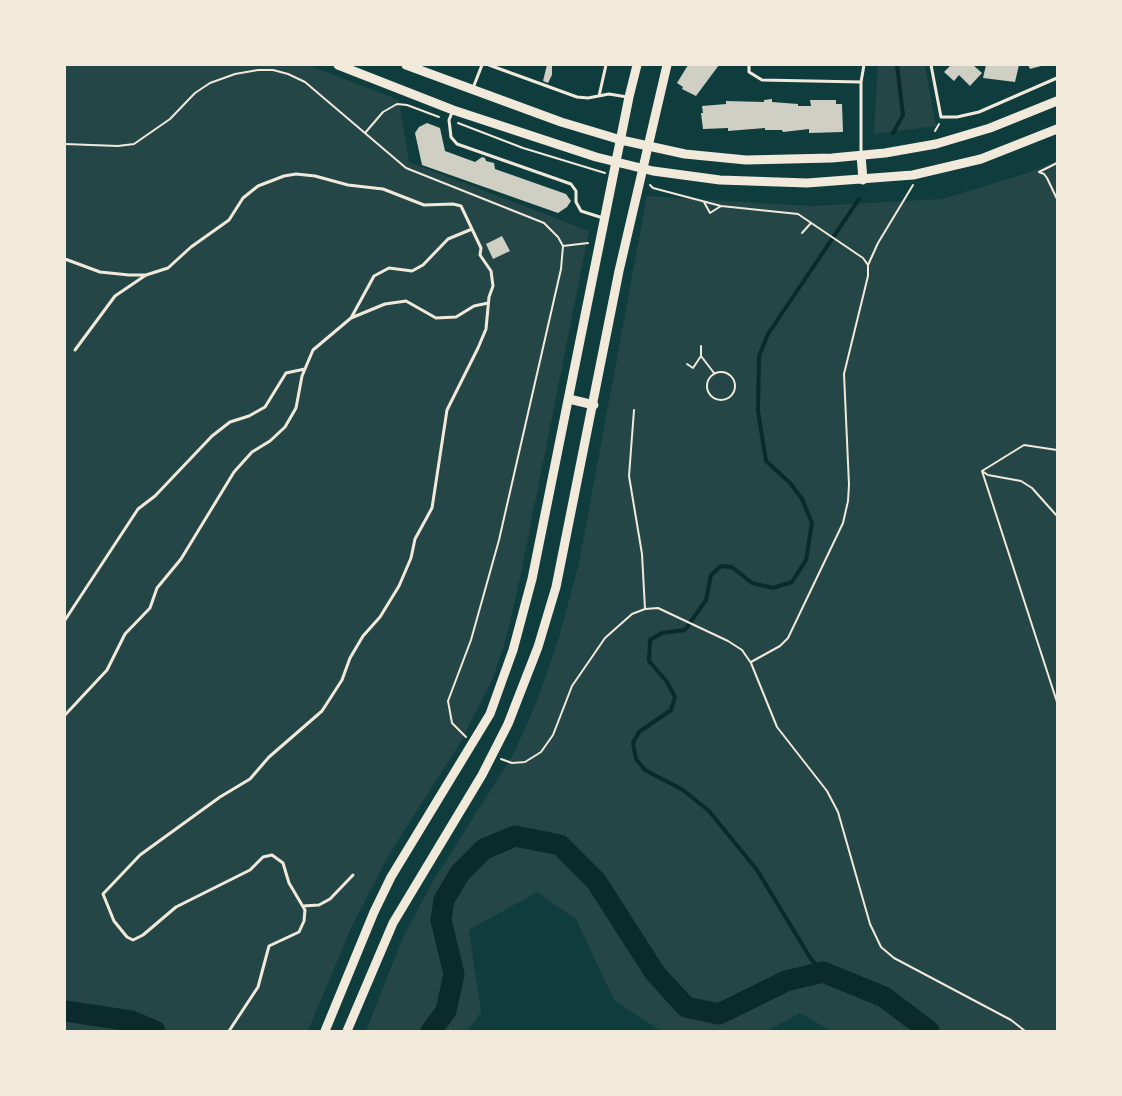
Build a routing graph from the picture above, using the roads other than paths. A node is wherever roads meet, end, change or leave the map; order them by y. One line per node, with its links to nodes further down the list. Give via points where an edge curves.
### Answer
1 (338, 65): 17 (main road)
2 (406, 65): 13 (main road)
3 (482, 65): 13 (lane)
4 (489, 65): 14 (lane, via 577,97)
5 (606, 65): 14 (lane)
6 (637, 65): 15 (main road)
7 (667, 65): 20 (main road)
8 (749, 65): 12 (lane, via 749,72 762,80)
9 (864, 65): 12 (lane)
10 (930, 65): 11 (lane, via 941,117 979,112)
11 (1057, 78)
12 (861, 82): 21 (lane)
13 (472, 89): 19 (main road)
14 (598, 96): 15 (lane)
15 (628, 97): 19 (main road)
16 (1057, 101): 21 (main road, via 990,128 936,144)
17 (453, 110): 22 (main road); 25 (lane, via 449,120 451,137 457,144 571,184 581,211)
18 (1057, 128): 24 (main road, via 1012,148 950,168)
19 (621, 140): 20 (main road); 22 (main road)
20 (647, 146): 21 (main road, via 685,154 746,160); 23 (main road)
21 (861, 155): 24 (main road)
22 (615, 162): 23 (main road); 25 (main road)
23 (642, 168): 24 (main road, via 691,177 761,183); 34 (main road)
24 (863, 180)
25 (604, 218): 33 (main road)
26 (472, 229): 28 (lane, via 461,206 424,205 383,189 348,185 315,176 290,175 258,186 243,198 229,220 190,247 178,261); 29 (lane, via 481,248 480,255 490,271 492,286); 30 (lane, via 448,239 412,271 389,268 374,276)
27 (65, 259): 28 (lane, via 100,272)
28 (146, 275): 31 (lane, via 115,296)
29 (488, 303): 30 (lane, via 474,306 456,317 436,318 406,301 392,302); 38 (lane, via 486,329 447,410 432,508 415,539 399,586 350,658 342,680 322,711 269,757 250,779 220,796 140,856 104,894 114,921 133,940 143,936 176,907 244,874 263,857 272,855 283,863 289,883)
30 (351, 318): 32 (lane, via 313,350)
31 (76, 350)
32 (305, 369): 35 (lane, via 286,373 265,407 230,422 212,436 155,496 138,509); 36 (lane, via 296,408 285,427 252,452 234,472 181,559 158,588 150,608 124,634 106,670)
33 (568, 398): 34 (main road); 40 (main road, via 525,606 490,714 391,877)
34 (594, 405): 41 (main road, via 550,612 508,724 482,775 394,922)
35 (65, 620)
36 (65, 715)
37 (353, 875): 38 (lane, via 330,899 319,905)
38 (303, 906): 39 (lane, via 304,921 299,932 269,946 258,987)
39 (229, 1031)
40 (325, 1031)
41 (347, 1031)

